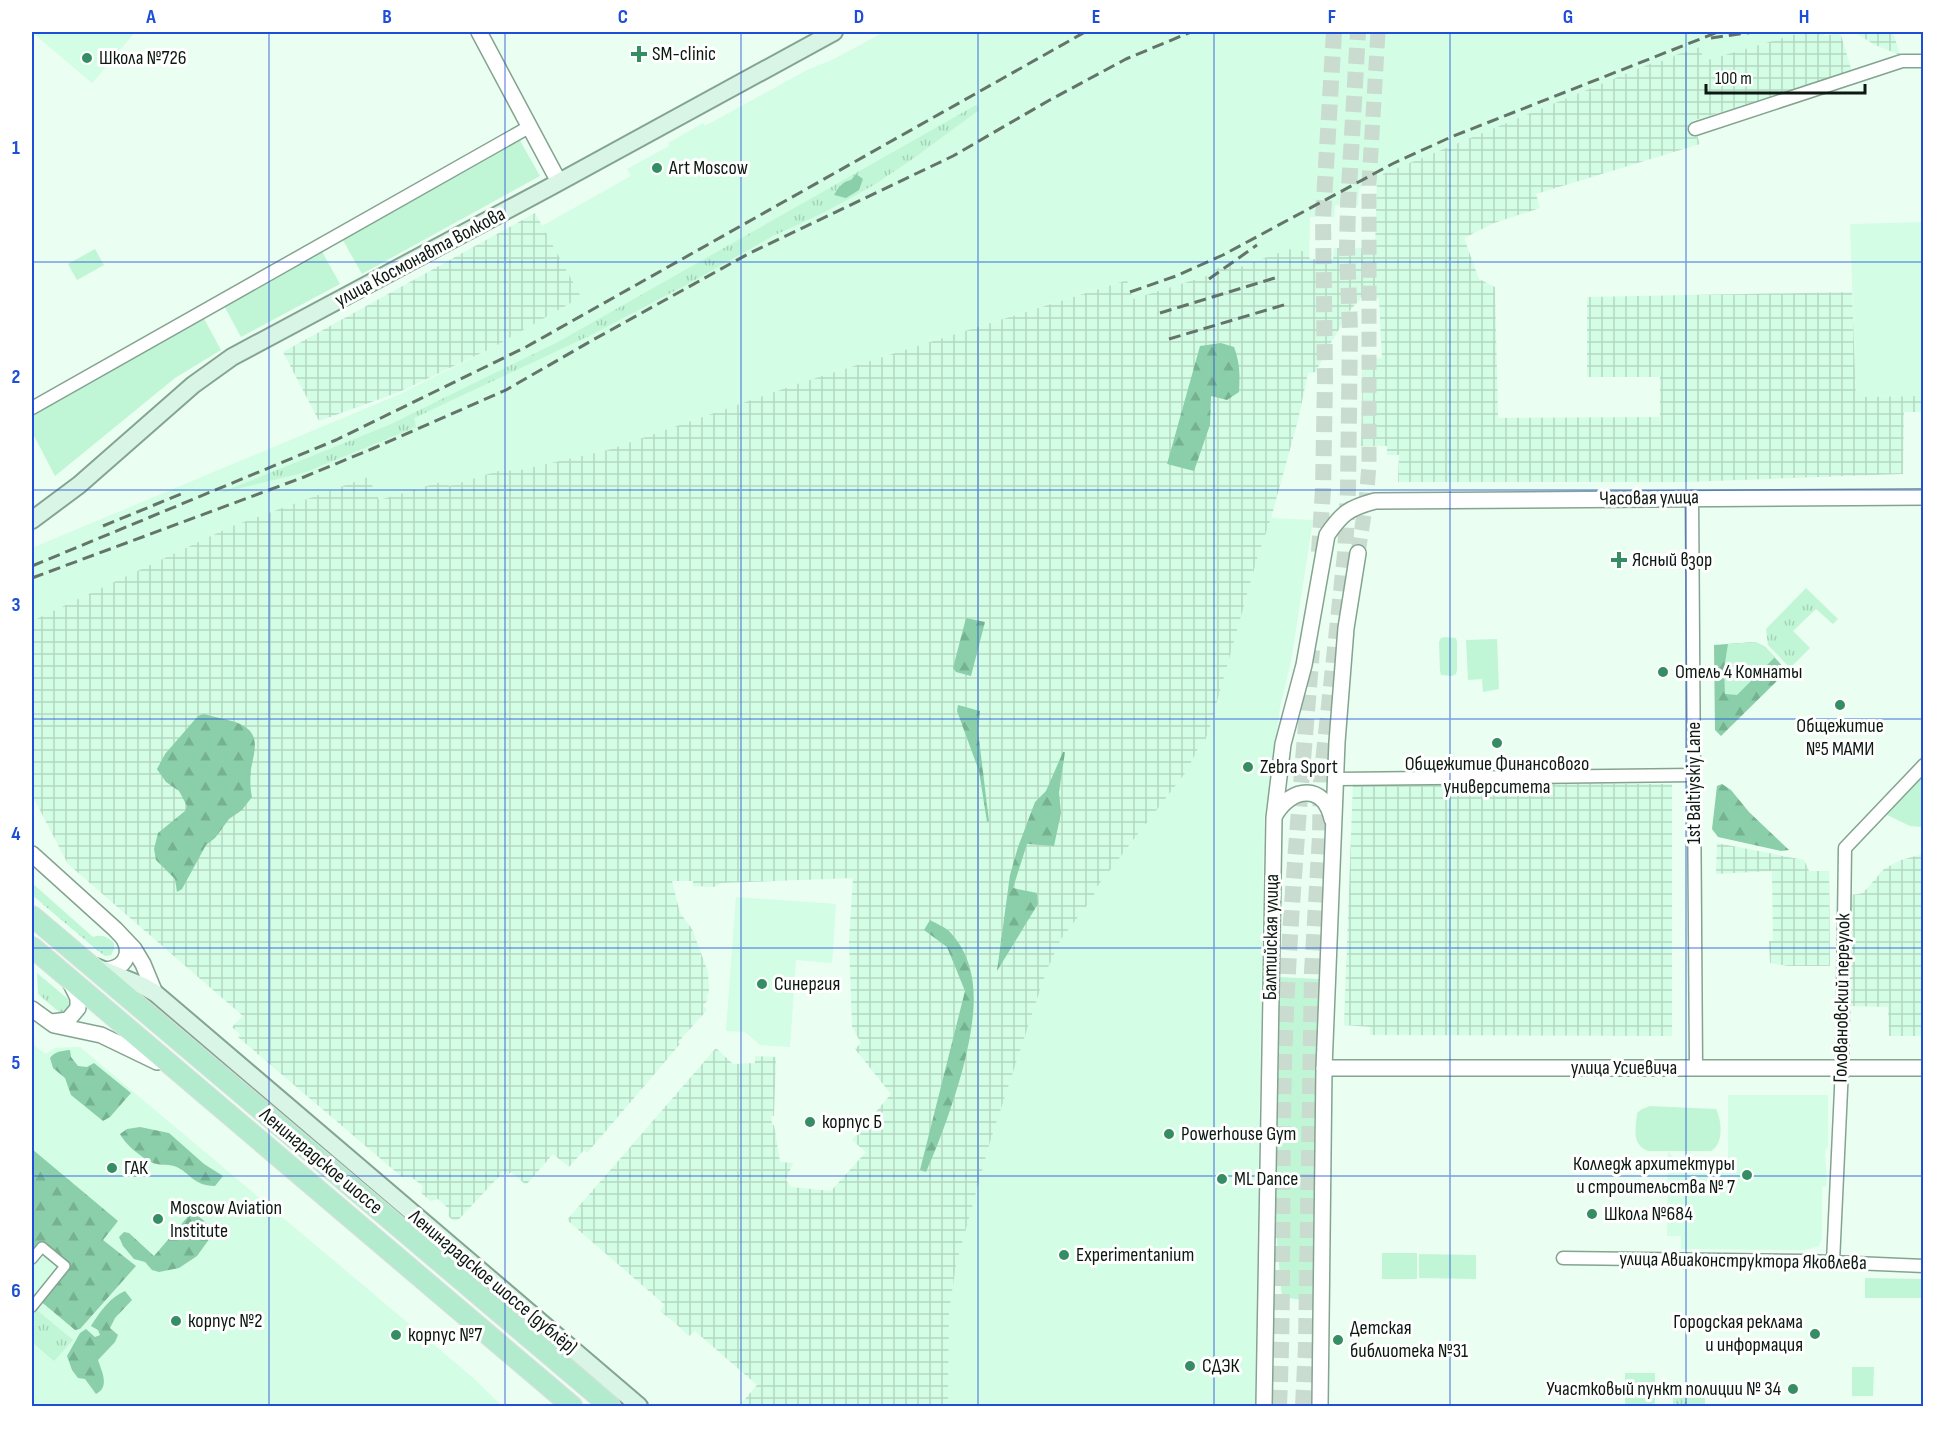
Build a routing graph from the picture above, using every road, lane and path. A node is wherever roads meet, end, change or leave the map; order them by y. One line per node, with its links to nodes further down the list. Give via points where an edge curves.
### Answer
1 (479, 32): 4 (street)
2 (834, 32): 6 (main road, улица Космонавта Волкова)
3 (1923, 62): 5 (street, via 1902,61)
4 (529, 127): 6 (street); 7 (street)
5 (1695, 129)
6 (560, 182): 11 (main road, улица Космонавта Волкова, via 232,357 192,385 79,485)
7 (32, 408)
8 (1692, 497): 9 (street, Часовая улица); 10 (street, Часовая улица); 14 (street, 1st Baltiyskiy Lane)
9 (1923, 497)
10 (1375, 501): 16 (street, Балтийская улица, via 1358,505 1339,517 1327,535 1304,665 1283,744)
11 (32, 520)
12 (1358, 553): 15 (street, via 1346,628)
13 (1923, 765): 29 (street, Головановский переулок, via 1845,848)
14 (1694, 775): 15 (street); 28 (street, 1st Baltiyskiy Lane)
15 (1336, 779): 17 (street)
16 (1274, 818): 17 (street, via 1281,804 1299,793 1311,793 1327,803); 40 (street, Балтийская улица)
17 (1334, 825): 27 (street)
18 (32, 854): 20 (street)
19 (32, 916): 22 (main road, Ленинградское шоссе)
20 (121, 934): 22 (street, via 128,946 128,956 119,968); 24 (street, via 138,955)
21 (32, 947): 23 (main road, Ленинградское шоссе)
22 (97, 968): 24 (main road, Ленинградское шоссе (дублёр)); 37 (main road, Ленинградское шоссе)
23 (66, 976): 26 (street, via 78,998 78,1008 68,1020); 31 (main road, Ленинградское шоссе)
24 (155, 993): 39 (main road, Ленинградское шоссе (дублёр))
25 (32, 1009): 26 (street)
26 (46, 1021): 31 (street, via 61,1028 112,1038)
27 (1324, 1068): 28 (street, улица Усиевича); 41 (street)
28 (1696, 1068): 29 (street, улица Усиевича)
29 (1842, 1068): 30 (street, улица Усиевича); 34 (street, Головановский переулок)
30 (1923, 1068)
31 (190, 1081): 38 (main road, Ленинградское шоссе)
32 (1563, 1258): 34 (street, улица Авиаконструктора Яковлева)
33 (32, 1259): 36 (street, via 42,1246 65,1266)
34 (1833, 1262): 35 (street, улица Авиаконструктора Яковлева)
35 (1923, 1266)
36 (32, 1307)
37 (609, 1405)
38 (572, 1407)
39 (639, 1407)
40 (1264, 1407)
41 (1320, 1407)

